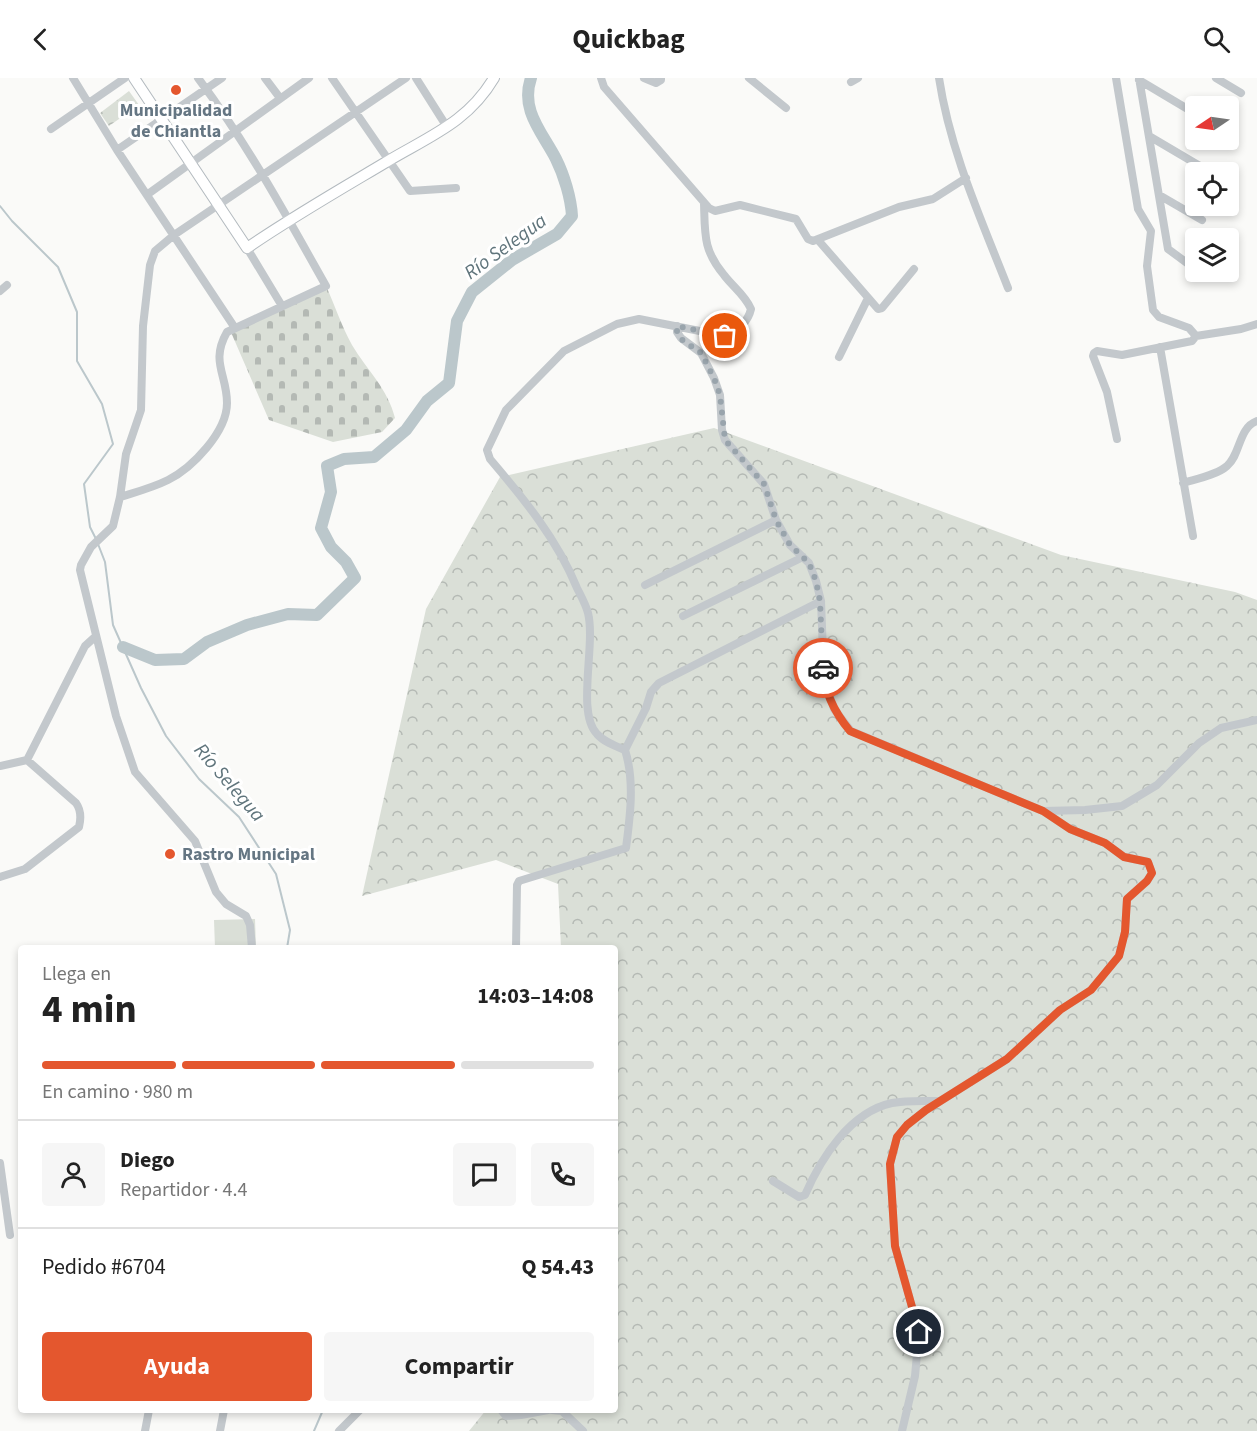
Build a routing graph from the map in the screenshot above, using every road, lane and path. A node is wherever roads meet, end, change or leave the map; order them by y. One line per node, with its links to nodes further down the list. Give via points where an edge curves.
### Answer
1 (73, 78): 23 (street)
2 (125, 78): 23 (street)
3 (134, 78): 27 (main road)
4 (198, 78): 20 (street)
5 (222, 78): 20 (street)
6 (265, 78): 22 (street)
7 (309, 78): 22 (street)
8 (332, 78): 26 (street)
9 (406, 78): 26 (street)
10 (416, 78): 28 (street)
11 (494, 78): 28 (main road, via 474,107)
12 (601, 78): 41 (street, via 604,87)
13 (644, 78): 14 (street, via 656,83)
14 (661, 78)
15 (749, 78): 25 (street)
16 (939, 78): 37 (street, via 945,118)
17 (1116, 78): 56 (street, via 1138,209 1151,231 1147,267 1153,310 1159,317 1189,328)
18 (1216, 78): 21 (street)
19 (1139, 79): 24 (street); 31 (street)
20 (206, 89): 27 (street); 30 (street)
21 (1241, 93)
22 (280, 98): 30 (street)
23 (88, 104): 29 (street); 32 (street)
24 (1185, 107)
25 (786, 108)
26 (357, 111): 33 (street); 36 (street)
27 (162, 119): 32 (street); 34 (main road)
28 (447, 127): 33 (main road)
29 (51, 129)
30 (235, 131): 34 (street); 36 (street)
31 (1149, 136): 35 (street); 40 (street)
32 (117, 150): 39 (street)
33 (389, 160): 38 (street, via 410,191); 44 (main road)
34 (191, 162): 39 (street); 42 (main road)
35 (1193, 162)
36 (262, 174): 42 (street); 44 (street)
37 (966, 178): 46 (street, via 933,199 899,207); 50 (street)
38 (456, 188)
39 (148, 194): 45 (street)
40 (1159, 195): 43 (street); 48 (street, via 1168,249)
41 (704, 203): 46 (street, via 715,211 740,205 796,219 808,239); 54 (street, via 707,249 747,300 750,315 736,332 725,336)
42 (218, 206): 45 (street); 47 (main road)
43 (1202, 220)
44 (290, 221): 47 (main road); 52 (street, via 326,286)
45 (174, 235): 55 (street); 62 (street, via 155,251 150,265 143,326 141,410 126,454)
46 (818, 240): 51 (street)
47 (247, 248): 52 (street)
48 (1185, 261)
49 (914, 269): 51 (street, via 882,308 878,309)
50 (1008, 288)
51 (868, 298): 58 (street)
52 (282, 306): 55 (street)
53 (1257, 324): 56 (street)
54 (677, 326): 63 (street, via 681,339 701,353 709,365 720,395 725,440 764,484); 71 (street, via 639,318 617,324 564,351 506,410 488,450 490,459 529,504 567,562 588,614 591,659 586,707 590,721 596,734)
55 (235, 328): 62 (street, via 227,332 218,355 227,402 219,433 170,479)
56 (1196, 336): 57 (street, via 1192,341)
57 (1160, 347): 60 (street, via 1122,355 1094,353); 61 (street)
58 (839, 357)
59 (1257, 421): 61 (street, via 1248,426 1225,468)
60 (1117, 439)
61 (1183, 483): 64 (street)
62 (120, 497): 69 (street, via 113,526 91,547 80,570)
63 (776, 520): 65 (street, via 790,545); 66 (street)
64 (1193, 536)
65 (803, 557): 67 (street, via 813,572); 68 (street)
66 (645, 585)
67 (820, 601): 71 (street, via 658,683); 74 (street, via 824,679 834,709 850,731)
68 (684, 616)
69 (96, 636): 72 (street, via 85,646); 76 (street, via 135,772 195,842 216,892 226,904 246,916)
70 (1257, 720): 74 (street, via 1221,728 1199,743 1157,785 1122,806)
71 (625, 750): 77 (street, via 630,764 626,848 519,881)
72 (27, 760): 73 (street); 75 (street, via 76,802 79,827 25,869)
73 (0, 766)
74 (1043, 811): 78 (street, via 1124,857 1148,862 1152,873 1127,899 1119,956 1091,990 1060,1010 1007,1059)
75 (0, 877)
76 (252, 945)
77 (516, 945)
78 (942, 1101): 80 (street, via 892,1103 872,1110 853,1124 827,1154 805,1195 799,1197); 92 (street, via 907,1125 897,1137 890,1164 895,1246 919,1332 915,1376)
79 (0, 1163): 81 (street)
80 (773, 1181)
81 (10, 1235)
82 (148, 1413): 89 (street)
83 (223, 1413): 90 (street)
84 (357, 1413): 88 (street)
85 (504, 1413): 86 (street)
86 (533, 1413)
87 (564, 1413): 91 (street)
88 (342, 1430)
89 (145, 1431)
90 (220, 1431)
91 (583, 1431)
92 (902, 1431)

